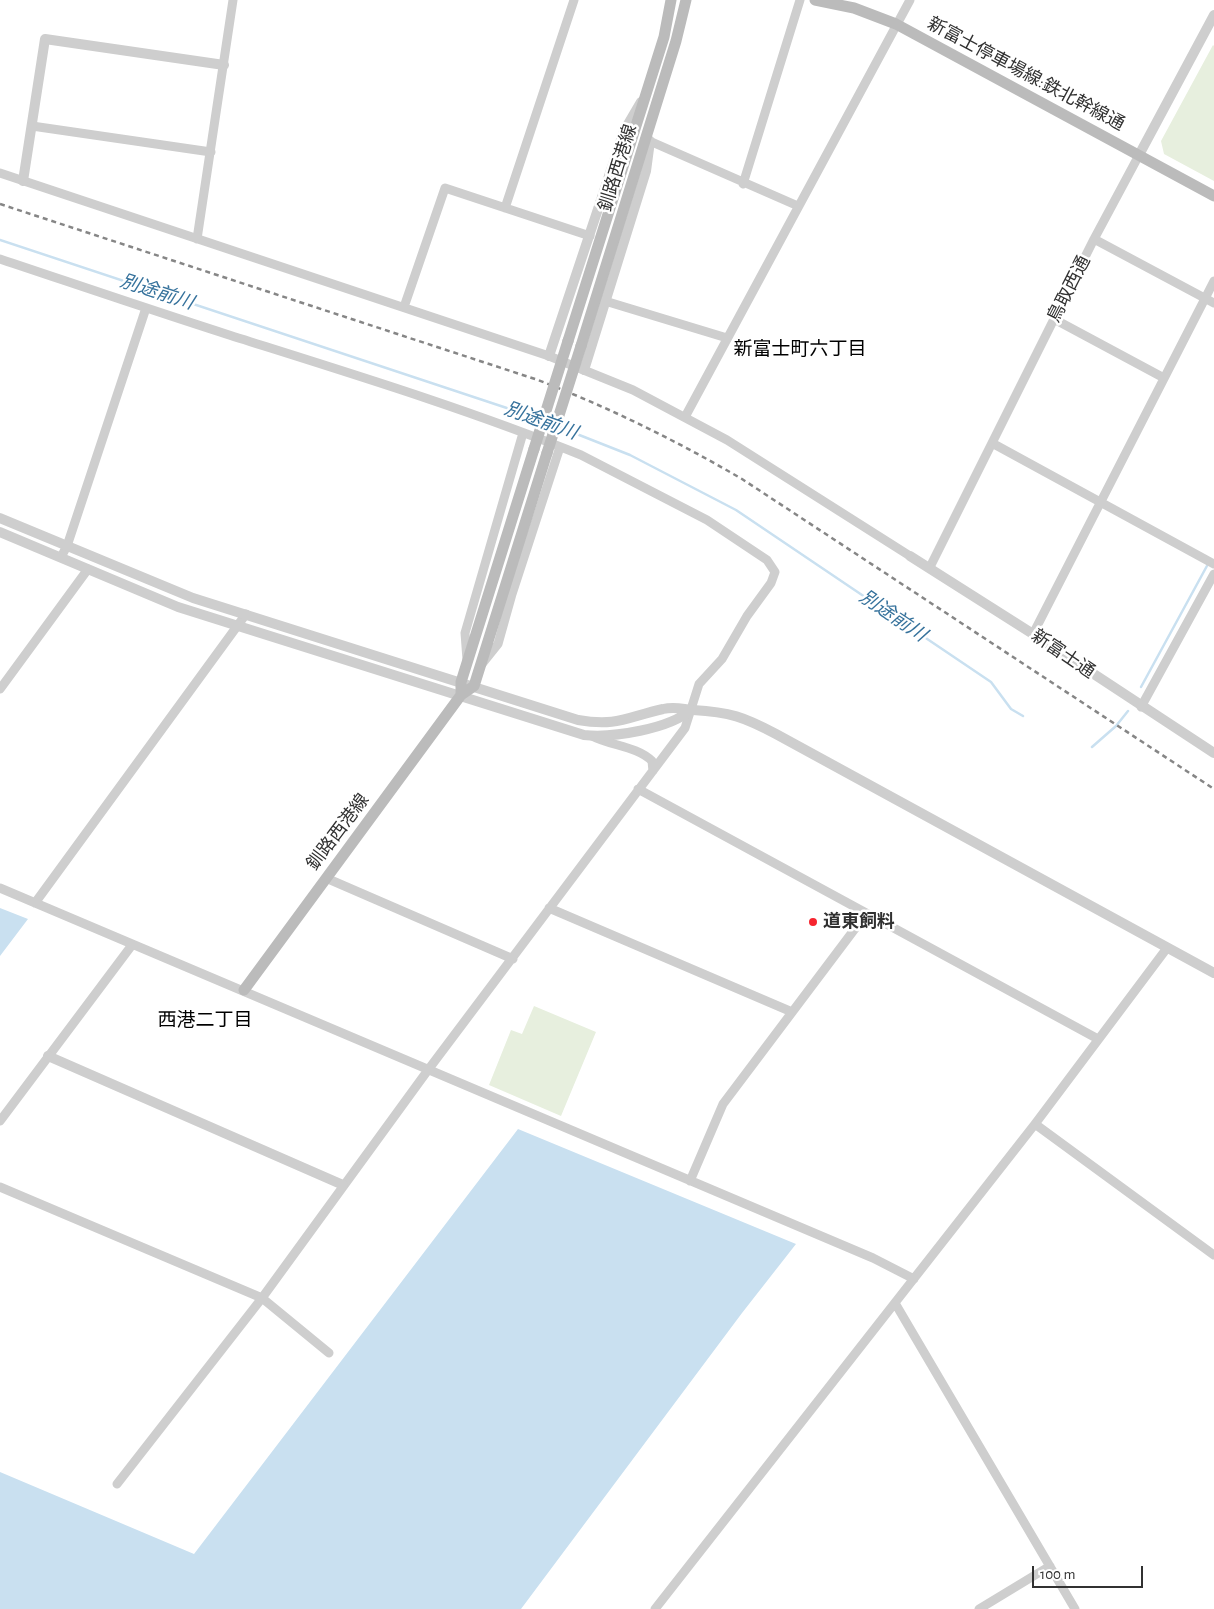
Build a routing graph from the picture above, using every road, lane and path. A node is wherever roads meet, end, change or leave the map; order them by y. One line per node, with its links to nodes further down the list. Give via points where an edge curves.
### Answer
1 (233, 0): 11 (street)
2 (574, 0): 23 (street)
3 (671, 0): 12 (main road, 釧路西港線, via 664,37)
4 (686, 0): 15 (main road, 釧路西港線)
5 (800, 0): 20 (street)
6 (815, 0): 8 (main road, 新富士停車場線:鉄北幹線通)
7 (910, 0): 10 (street)
8 (832, 1): 10 (main road, 新富士停車場線:鉄北幹線通)
9 (1214, 15): 17 (street, 鳥取西通)
10 (896, 24): 17 (main road, 新富士停車場線:鉄北幹線通); 22 (street)
11 (224, 64): 13 (street, via 45,39); 16 (street)
12 (644, 98): 14 (main road, 釧路西港線); 24 (street, via 624,131)
13 (32, 126): 16 (street); 19 (street)
14 (632, 133): 15 (street); 56 (main road, 釧路西港線, bridge)
15 (648, 140): 20 (street); 30 (street, via 646,171); 57 (main road, 釧路西港線, bridge)
16 (211, 152): 25 (street)
17 (1139, 155): 21 (main road, 新富士停車場線:鉄北幹線通); 26 (street, 鳥取西通)
18 (0, 173): 19 (street)
19 (23, 181): 25 (street)
20 (743, 184): 22 (street)
21 (1214, 196)
22 (798, 206): 35 (street)
23 (505, 208): 24 (street); 32 (street, via 444,188)
24 (590, 236): 36 (street)
25 (197, 239): 32 (street)
26 (1094, 239): 29 (street); 34 (street, 鳥取西通)
27 (0, 259): 33 (street)
28 (1214, 281): 29 (street)
29 (1205, 298): 31 (street); 38 (street)
30 (605, 301): 35 (street); 37 (street)
31 (1214, 302)
32 (404, 307): 36 (street)
33 (146, 308): 40 (street, via 448,404); 46 (street)
34 (1054, 319): 38 (street); 41 (street, 鳥取西通)
35 (727, 338): 39 (street)
36 (549, 356): 37 (street)
37 (584, 370): 39 (street, via 634,390)
38 (1164, 378): 43 (street)
39 (684, 417): 47 (street, via 727,440)
40 (523, 433): 42 (street); 56 (street, via 465,633)
41 (992, 443): 43 (street); 50 (street, 鳥取西通)
42 (560, 447): 57 (street, via 498,644); 64 (street, via 707,520 767,560 774,572 722,659 699,684)
43 (1100, 502): 49 (street); 55 (street)
44 (0, 518): 46 (street)
45 (0, 532): 48 (street)
46 (67, 546): 48 (street); 53 (street, via 193,598)
47 (910, 556): 50 (street, 新富士通)
48 (61, 557): 51 (street)
49 (1214, 564)
50 (930, 567): 55 (street, 新富士通)
51 (88, 569): 54 (street, via 178,607); 58 (street)
52 (1214, 574): 63 (street)
53 (246, 614): 54 (street); 59 (street)
54 (238, 625): 62 (street); 71 (street)
55 (1033, 634): 63 (street, 新富士通)
56 (467, 664): 59 (main road)
57 (479, 668): 60 (main road)
58 (4, 677): 61 (street)
59 (461, 682): 60 (street); 62 (main road)
60 (474, 686): 62 (main road, 釧路西港線); 64 (street, via 578,720 601,724 681,706)
61 (0, 689)
62 (461, 695): 65 (street); 69 (main road, 釧路西港線)
63 (1141, 707): 66 (street, 新富士通)
64 (691, 710): 65 (street, via 682,718 633,733); 67 (street, via 685,728); 75 (street, via 725,712 750,720)
65 (592, 736): 67 (street, via 645,754 652,761)
66 (1214, 753)
67 (653, 770): 68 (street)
68 (638, 789): 72 (street); 73 (street)
69 (326, 878): 76 (street); 78 (main road, 釧路西港線)
70 (0, 888): 71 (street)
71 (35, 903): 74 (street)
72 (549, 908): 76 (street); 79 (street)
73 (866, 914): 79 (street); 80 (street)
74 (132, 945): 78 (street); 81 (street)
75 (1167, 948): 77 (street); 80 (street)
76 (513, 959): 82 (street)
77 (1214, 973)
78 (244, 990): 82 (street)
79 (792, 1012): 85 (street, via 723,1104)
80 (1098, 1039): 84 (street)
81 (48, 1056): 83 (street); 86 (street)
82 (428, 1070): 85 (street); 86 (street)
83 (0, 1122)
84 (1035, 1124): 88 (street); 89 (street)
85 (690, 1181): 89 (street, via 873,1258)
86 (343, 1185): 90 (street)
87 (0, 1186): 90 (street)
88 (1214, 1256)
89 (914, 1279): 91 (street)
90 (262, 1298): 92 (street); 93 (street)
91 (895, 1303): 94 (street); 95 (street)
92 (329, 1353)
93 (117, 1484)
94 (1050, 1566): 96 (street); 97 (street)
95 (655, 1609)
96 (979, 1609)
97 (1075, 1609)

